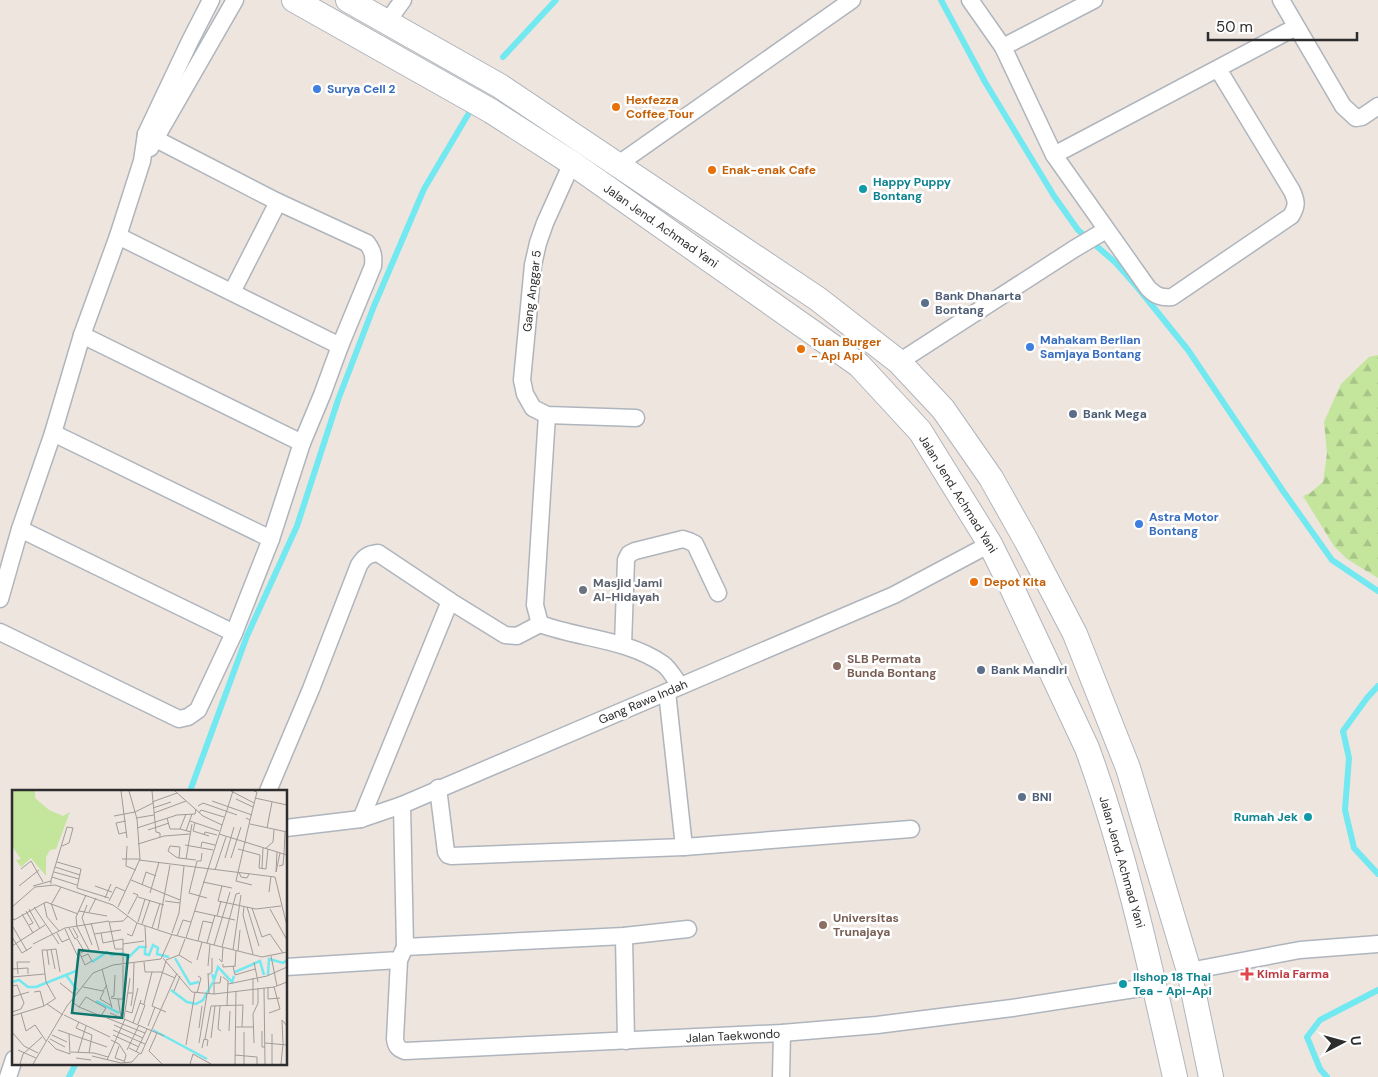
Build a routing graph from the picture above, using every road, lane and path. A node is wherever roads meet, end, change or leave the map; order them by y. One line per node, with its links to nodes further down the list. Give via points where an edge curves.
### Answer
1 (211, 0): 17 (street, via 190,40)
2 (234, 0): 17 (street)
3 (294, 0): 15 (street, Jalan Jend. Achmad Yani)
4 (348, 0): 10 (street, Jalan Jend. Achmad Yani)
5 (403, 0): 10 (street)
6 (852, 0): 20 (street)
7 (970, 0): 12 (street)
8 (1094, 0): 12 (street)
9 (1281, 0): 11 (street)
10 (387, 22): 14 (street, Jalan Jend. Achmad Yani)
11 (1296, 27): 13 (street); 16 (street, via 1350,114 1362,117)
12 (1003, 47): 18 (street)
13 (1224, 65): 18 (street); 22 (street, via 1296,200 1291,216 1172,297 1162,298 1148,288)
14 (481, 75): 15 (street); 20 (street, Jalan Jend. Achmad Yani)
15 (469, 99): 19 (street, Jalan Jend. Achmad Yani)
16 (1378, 106)
17 (151, 136): 21 (street); 23 (street)
18 (1054, 155): 22 (street)
19 (572, 163): 28 (street, Gang Anggar 5, via 545,223 533,266 522,380 532,408); 35 (street, Jalan Jend. Achmad Yani, via 859,365 920,430)
20 (617, 165): 27 (street, Jalan Jend. Achmad Yani, via 818,299)
21 (278, 202): 24 (street); 26 (street, via 367,243 372,249 373,266)
22 (1100, 234): 27 (street)
23 (118, 236): 24 (street); 25 (street)
24 (232, 292): 26 (street)
25 (82, 335): 30 (street); 31 (street)
26 (340, 346): 31 (street)
27 (899, 362): 32 (street, Jalan Jend. Achmad Yani, via 943,409 991,478)
28 (547, 415): 29 (street); 41 (street, via 535,605)
29 (636, 418)
30 (53, 433): 33 (street); 34 (street)
31 (302, 443): 34 (street)
32 (1020, 529): 35 (street); 36 (street, Jalan Jend. Achmad Yani)
33 (20, 530): 39 (street); 43 (street)
34 (271, 539): 43 (street)
35 (990, 544): 37 (street, Jalan Jend. Achmad Yani); 45 (street, Gang Rawa Indah, via 894,595)
36 (1040, 568): 37 (street); 58 (street, Jalan Jend. Achmad Yani, via 1075,634 1128,768)
37 (1011, 586): 59 (street, Jalan Jend. Achmad Yani, via 1087,748 1099,781 1136,907)
38 (718, 593): 44 (street, via 695,544 683,540 634,550 626,560)
39 (0, 599)
40 (450, 601): 41 (street, via 505,635 517,636); 47 (street, via 378,553 364,558); 49 (street)
41 (540, 624): 44 (street)
42 (0, 632): 43 (street, via 179,719 198,710)
43 (234, 633)
44 (623, 645): 45 (street, via 665,665)
45 (674, 689): 46 (street, Gang Rawa Indah); 52 (street)
46 (438, 788): 48 (street, Gang Rawa Indah); 52 (street, via 446,852 451,856)
47 (268, 790)
48 (402, 805): 49 (street, Gang Rawa Indah); 56 (street)
49 (361, 819): 50 (street, Gang Rawa Indah)
50 (288, 828)
51 (911, 829): 52 (street)
52 (684, 847)
53 (688, 929): 54 (street)
54 (624, 936): 56 (street); 61 (street)
55 (1378, 944): 58 (street, via 1300,950)
56 (402, 953): 57 (street); 61 (street, Jalan Taekwondo, via 394,1039 396,1045 405,1051)
57 (288, 966)
58 (1189, 971): 66 (street, Jalan Jend. Achmad Yani)
59 (1154, 986): 60 (street, Jalan Taekwondo, via 896,1023); 65 (street, Jalan Jend. Achmad Yani)
60 (782, 1033): 61 (street, Jalan Taekwondo); 64 (street)
61 (626, 1041)
62 (12, 1064): 63 (street)
63 (8, 1077)
64 (782, 1077)
65 (1175, 1077)
66 (1211, 1077)

